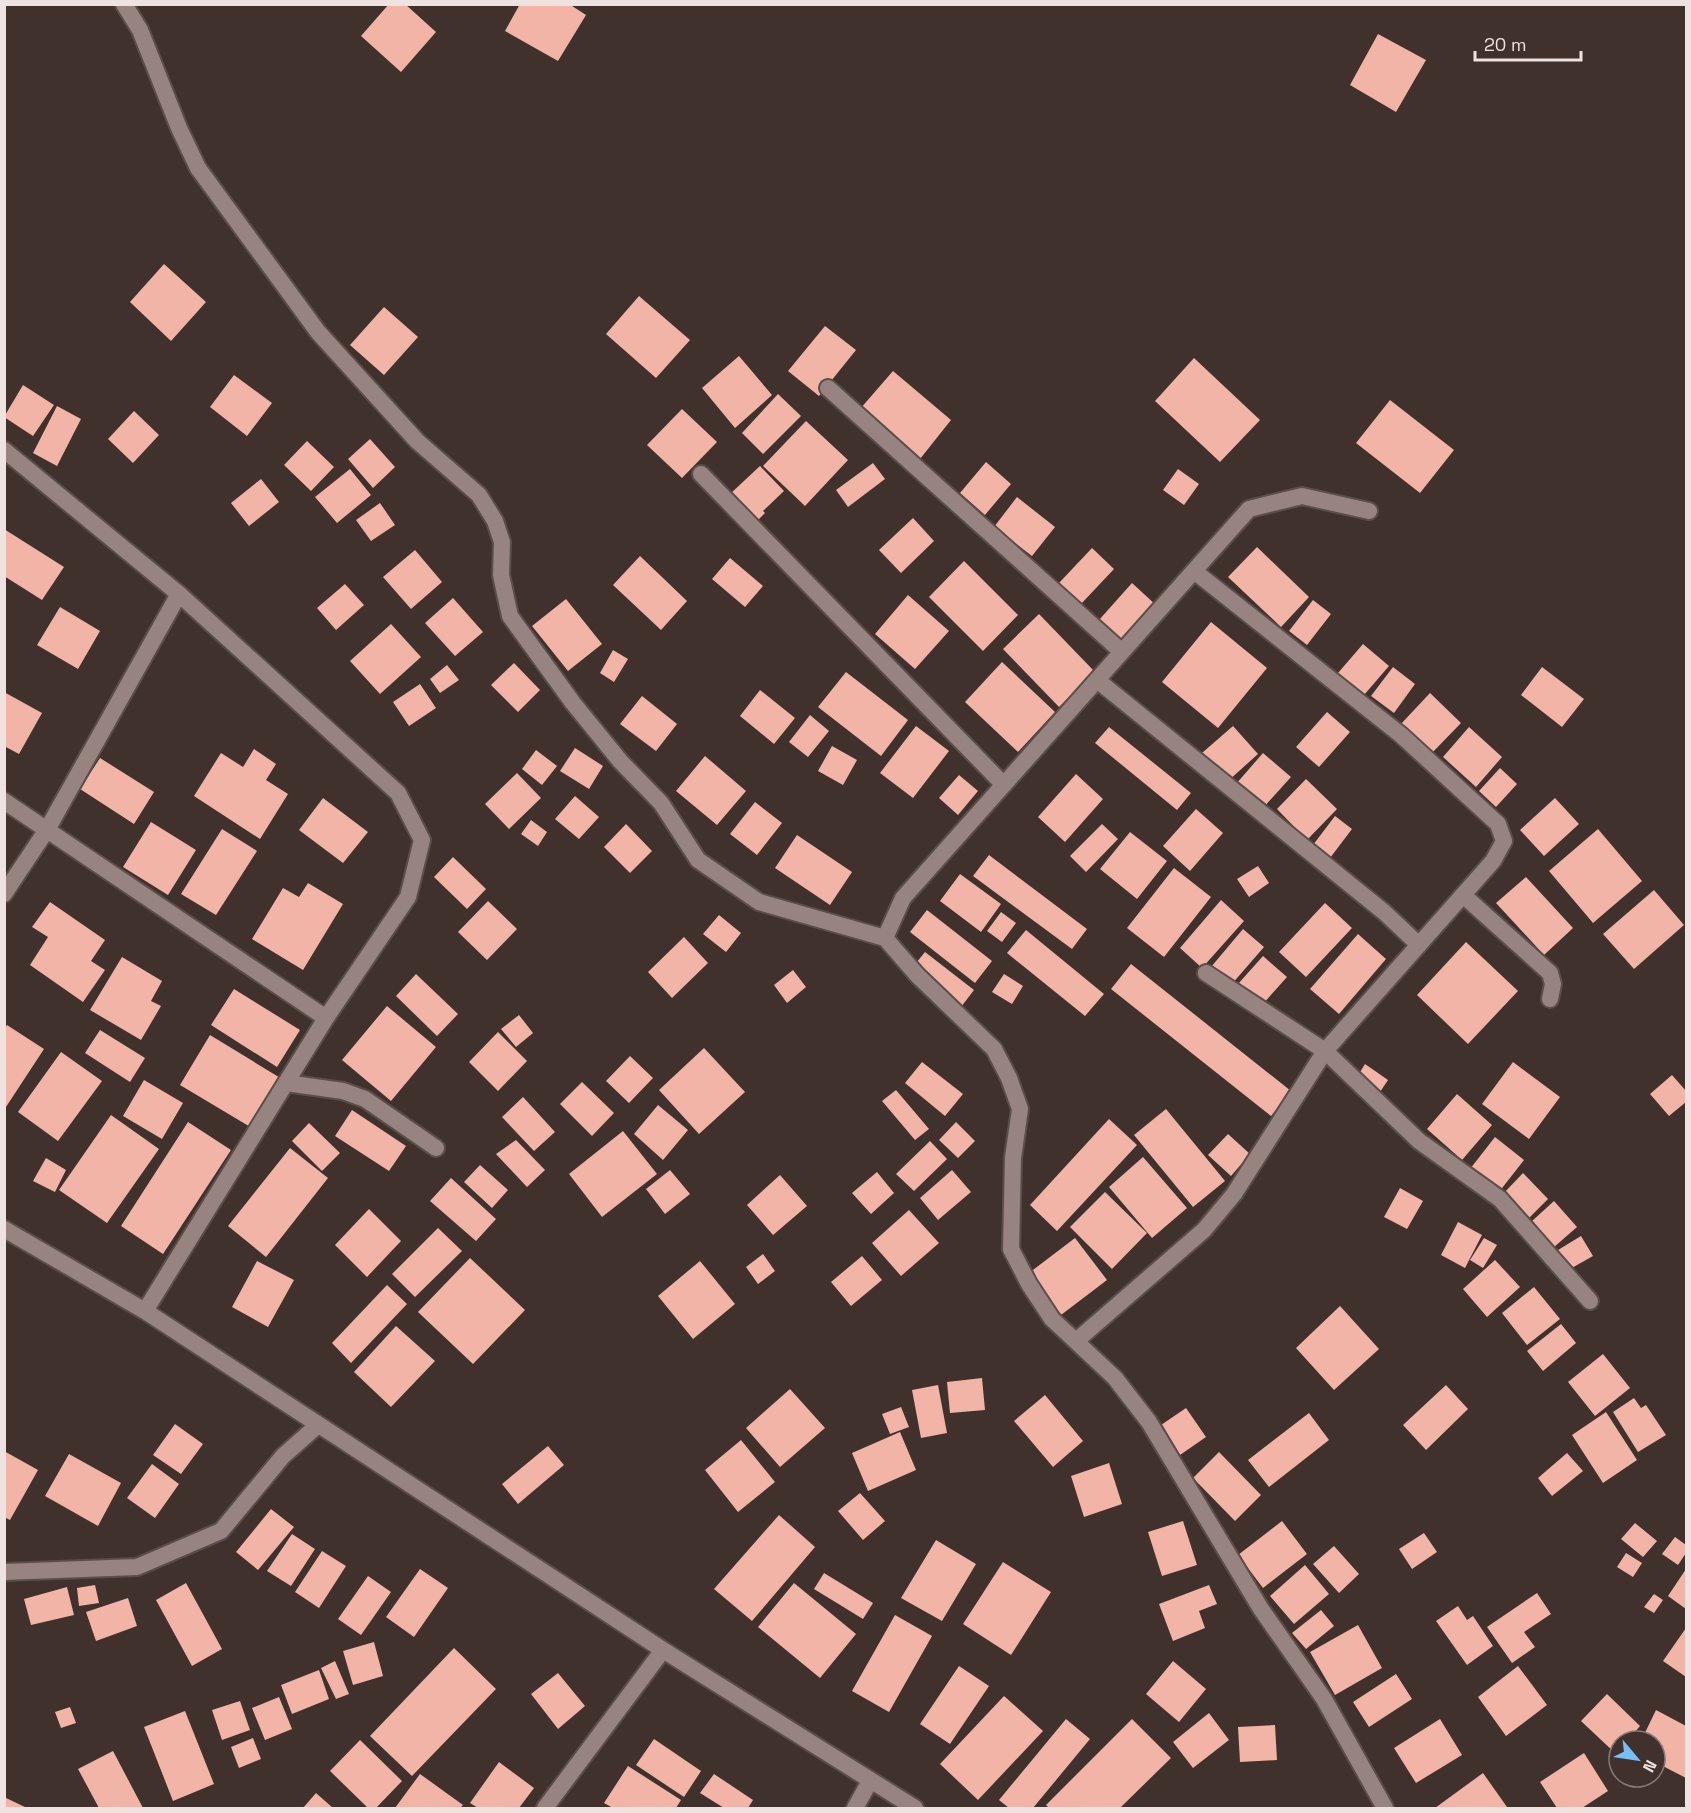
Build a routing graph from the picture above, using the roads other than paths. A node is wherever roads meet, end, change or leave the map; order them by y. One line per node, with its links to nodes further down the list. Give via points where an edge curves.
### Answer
1 (124, 4): 15 (street, via 141,30 198,168 318,332 417,441 479,495 502,542 501,575 510,616 573,703 661,803 698,860 759,902)
2 (828, 388): 8 (street)
3 (4, 450): 7 (street)
4 (701, 474): 10 (street)
5 (1369, 512): 6 (street, via 1302,496 1249,509)
6 (1194, 571): 8 (street); 14 (street, via 1401,735 1498,824 1504,841)
7 (179, 594): 12 (street); 19 (street, via 398,793 422,840 408,897)
8 (1122, 652): 9 (street)
9 (1098, 680): 10 (street); 16 (street, via 1384,912)
10 (1003, 784): 15 (street, via 903,898)
11 (4, 801): 12 (street)
12 (48, 828): 13 (street); 19 (street)
13 (4, 894)
14 (1463, 895): 16 (street); 18 (street, via 1550,973)
15 (885, 938): 26 (street, via 917,975 994,1049 1009,1078 1020,1109 1013,1158 1011,1249 1052,1319)
16 (1419, 945): 20 (street)
17 (1206, 973): 20 (street)
18 (1550, 999)
19 (326, 1018): 21 (street)
20 (1325, 1050): 24 (street, via 1419,1140 1500,1199); 26 (street, via 1234,1194 1204,1230)
21 (286, 1083): 22 (street, via 343,1091 365,1099); 25 (street)
22 (436, 1148)
23 (4, 1229): 25 (street)
24 (1590, 1301)
25 (145, 1311): 27 (street)
26 (1076, 1341): 34 (street, via 1115,1378 1149,1422 1261,1609 1324,1699)
27 (318, 1425): 28 (street, via 283,1456 221,1531 137,1567); 29 (street)
28 (4, 1572)
29 (663, 1650): 30 (street); 31 (street)
30 (870, 1781): 32 (street); 33 (street)
31 (545, 1809)
32 (855, 1809)
33 (915, 1809)
34 (1385, 1809)

